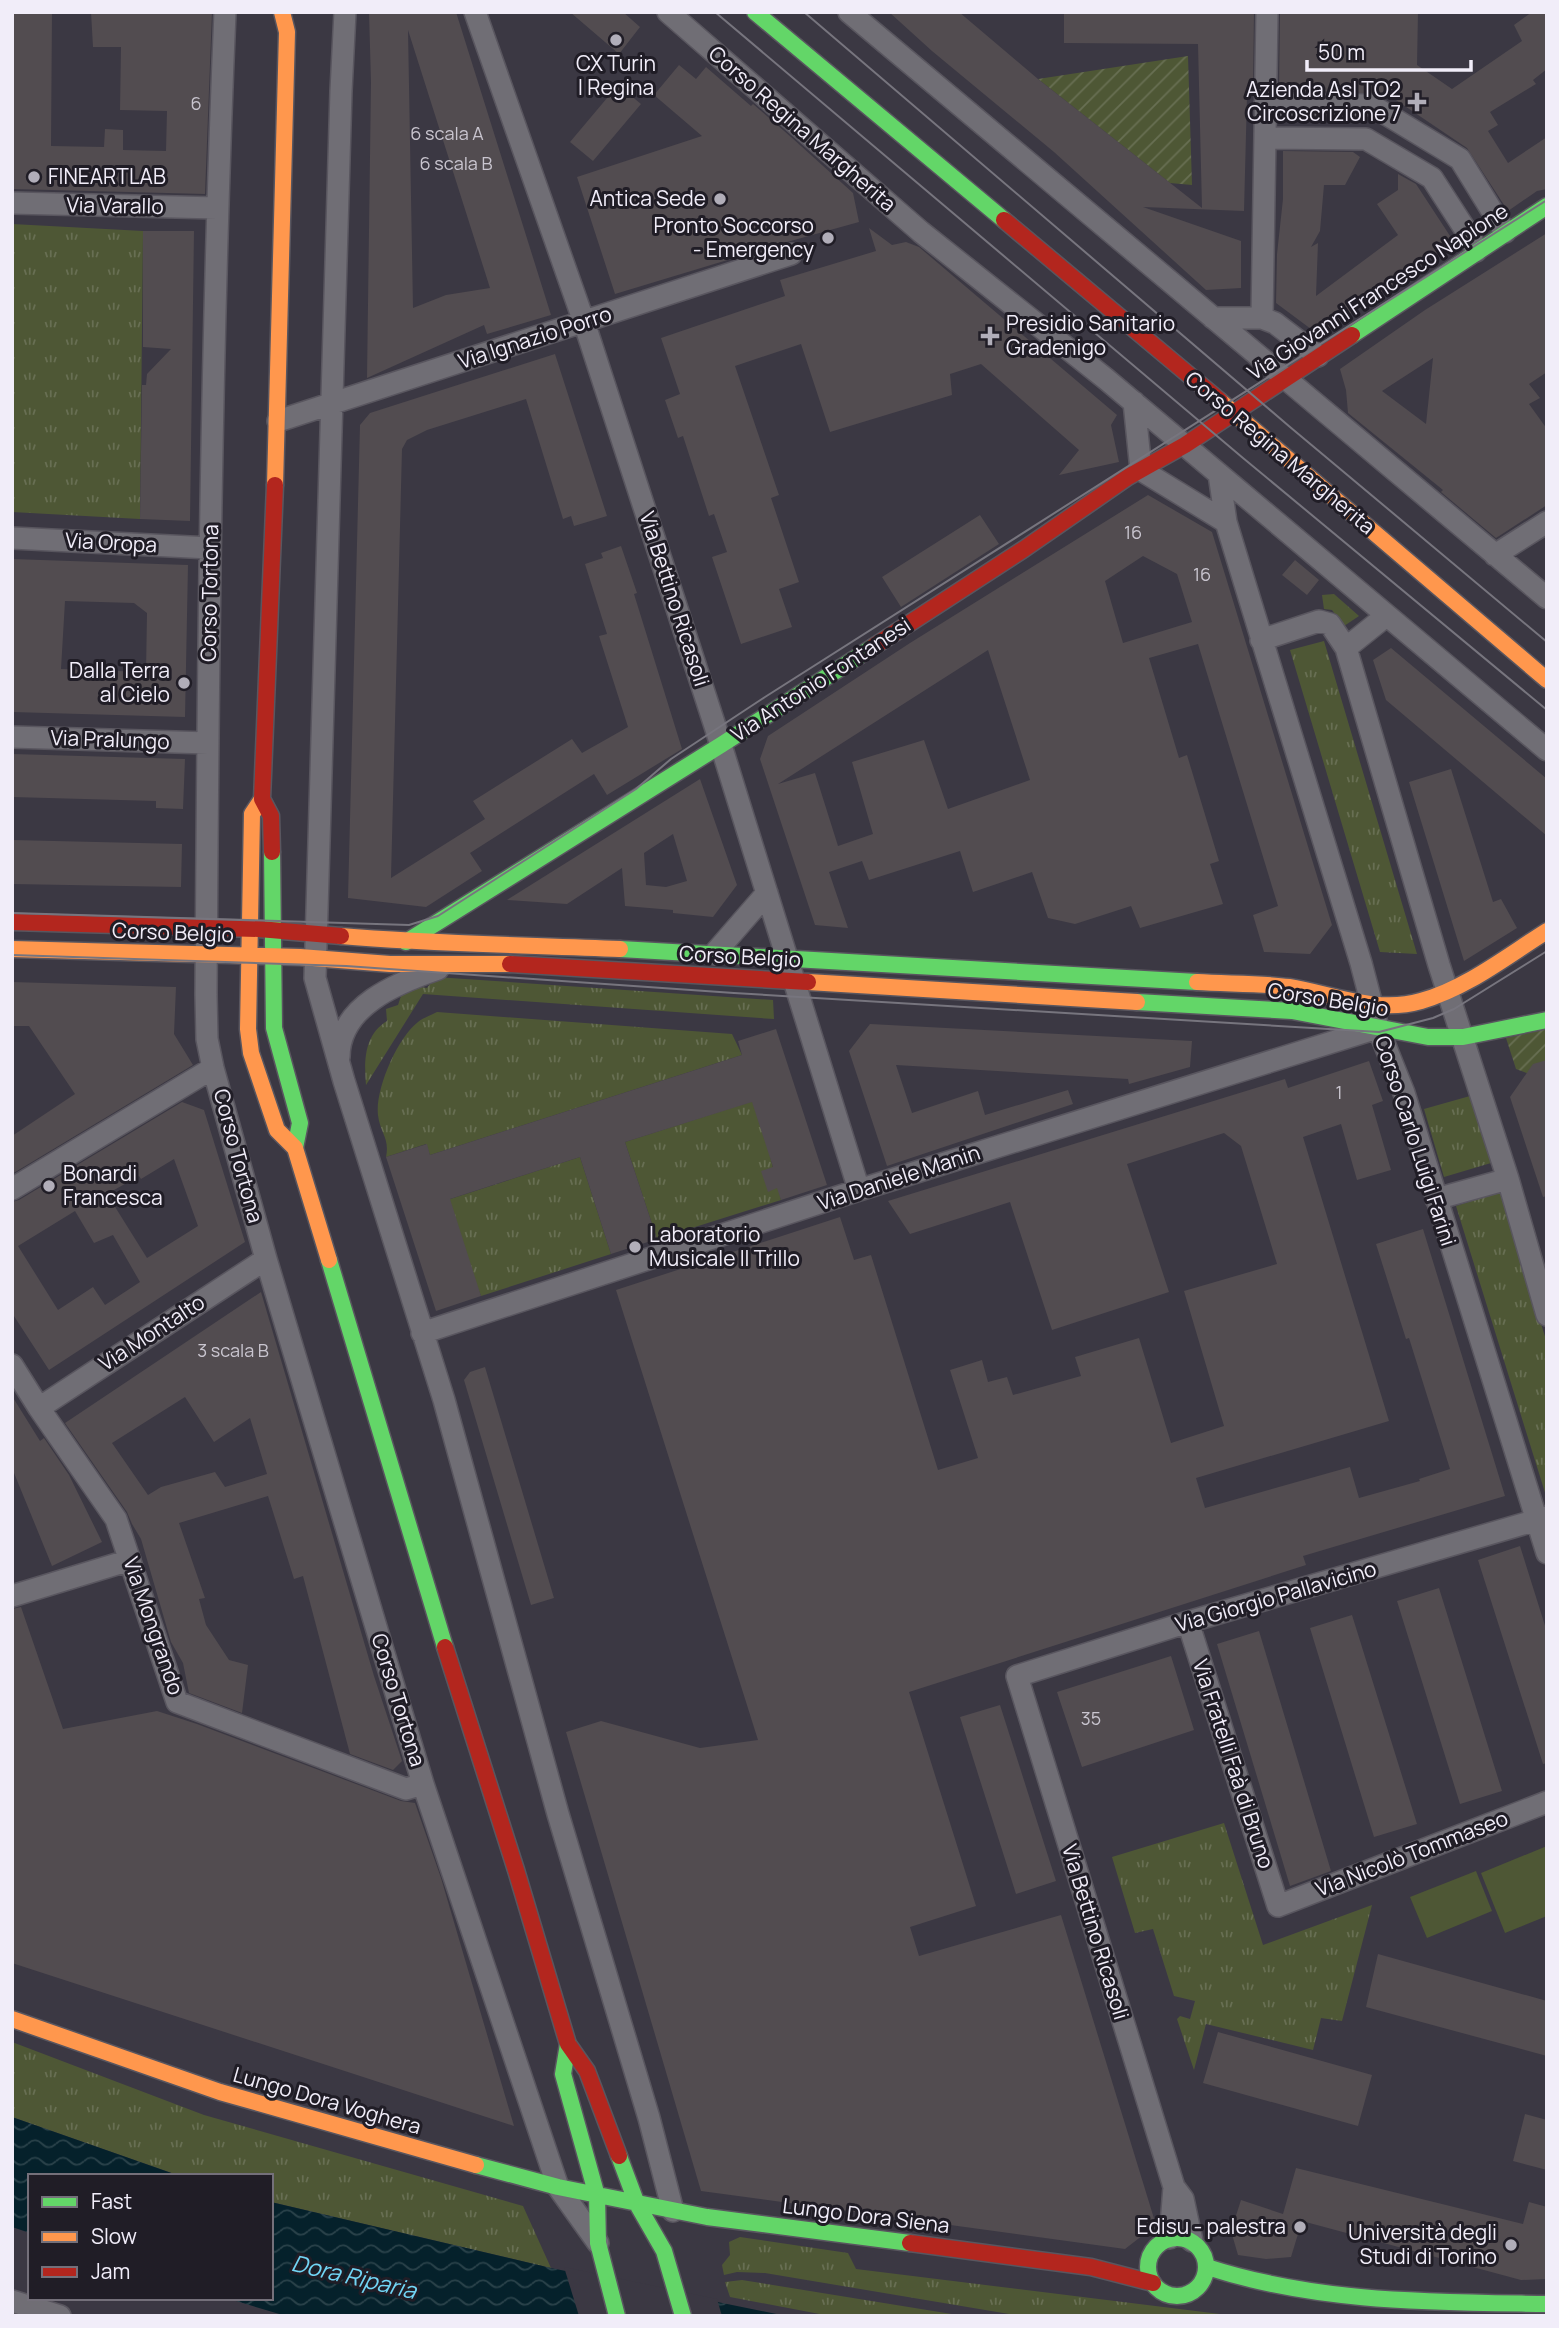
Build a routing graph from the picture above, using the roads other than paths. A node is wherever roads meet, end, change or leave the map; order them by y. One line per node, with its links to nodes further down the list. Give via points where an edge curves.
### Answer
1 (225, 12): 21 (street, Corso Tortona)
2 (282, 12): 10 (main road, Corso Tortona)
3 (298, 12): 10 (main road, Corso Tortona)
4 (345, 12): 31 (street)
5 (475, 12): 27 (street, Via Bettino Ricasoli)
6 (668, 12): 30 (street, Corso Regina Margherita, via 921,232)
7 (755, 12): 32 (main road, Corso Regina Margherita)
8 (849, 12): 25 (street)
9 (1267, 12): 11 (street)
10 (287, 33): 33 (main road, Corso Tortona)
11 (1265, 104): 12 (street); 14 (street)
12 (1334, 105): 13 (street, via 1371,105); 15 (street)
13 (1416, 132): 16 (street); 17 (street, via 1460,159)
14 (1265, 138): 15 (street); 26 (street)
15 (1335, 139): 16 (street, via 1366,139)
16 (1400, 159): 18 (street, via 1432,178)
17 (1476, 184): 18 (street); 22 (street)
18 (1447, 200): 23 (street)
19 (12, 203): 21 (street, Via Varallo)
20 (1547, 206): 22 (main road, Via Giovanni Francesco Napione)
21 (217, 208): 40 (street, Corso Tortona)
22 (1505, 232): 23 (main road, Via Giovanni Francesco Napione)
23 (1476, 251): 28 (main road, Via Giovanni Francesco Napione)
24 (791, 254): 27 (street, Via Ignazio Porro)
25 (1213, 318): 26 (street); 29 (street)
26 (1262, 318): 28 (street)
27 (584, 322): 31 (street, Via Ignazio Porro); 49 (street, Via Bettino Ricasoli)
28 (1318, 356): 29 (main road, Via Giovanni Francesco Napione)
29 (1284, 378): 32 (main road, Via Giovanni Francesco Napione); 41 (street)
30 (1134, 402): 34 (street, Corso Regina Margherita); 35 (street)
31 (332, 403): 33 (street, Via Ignazio Porro); 58 (street)
32 (1233, 413): 34 (main road, Via Antonio Fontanesi); 46 (main road, Corso Regina Margherita)
33 (278, 421): 51 (main road, Corso Tortona)
34 (1185, 445): 35 (main road, Via Antonio Fontanesi); 36 (street, Corso Regina Margherita)
35 (1141, 470): 37 (street); 49 (main road, Via Antonio Fontanesi)
36 (1219, 474): 37 (street, Corso Carlo Luigi Farini); 43 (street, Corso Regina Margherita)
37 (1226, 522): 44 (street, Corso Carlo Luigi Farini)
38 (1547, 522): 41 (street)
39 (12, 538): 40 (street, Via Oropa)
40 (210, 548): 48 (street, Corso Tortona)
41 (1495, 555): 42 (street)
42 (1547, 598)
43 (1386, 616): 45 (street); 50 (street, Corso Regina Margherita)
44 (1261, 640): 45 (street, via 1319,621 1329,624); 70 (street, Corso Carlo Luigi Farini)
45 (1346, 648): 69 (street)
46 (1547, 680)
47 (12, 737): 48 (street, Via Pralungo)
48 (208, 743): 54 (street, Corso Tortona)
49 (721, 745): 52 (street, Via Bettino Ricasoli); 59 (main road, Via Antonio Fontanesi)
50 (1547, 750)
51 (262, 799): 55 (main road, Corso Tortona, via 252,814); 56 (main road, Corso Tortona, via 271,816)
52 (767, 893): 61 (street); 66 (street, Via Bettino Ricasoli)
53 (12, 922): 54 (main road, Corso Belgio)
54 (206, 927): 55 (main road, Corso Belgio); 62 (street, Corso Tortona)
55 (249, 929): 56 (main road, Corso Belgio); 63 (main road, Corso Tortona)
56 (273, 931): 58 (main road, Corso Belgio); 64 (main road, Corso Tortona)
57 (1547, 931): 69 (main road, Corso Belgio)
58 (314, 935): 59 (main road, Corso Belgio); 65 (street)
59 (406, 942): 61 (main road, Corso Belgio)
60 (12, 949): 62 (main road, Corso Belgio)
61 (714, 954): 66 (main road, Corso Belgio)
62 (206, 955): 63 (main road, Corso Belgio); 75 (street, Corso Tortona, via 207,1040)
63 (249, 956): 64 (main road, Corso Belgio); 76 (main road, Corso Tortona, via 251,1053 277,1130)
64 (274, 957): 65 (main road, Corso Belgio); 76 (main road, Corso Tortona, via 274,1028 300,1124)
65 (314, 958): 67 (main road, Corso Belgio); 74 (street, via 315,978)
66 (787, 958): 68 (street, Via Bettino Ricasoli); 70 (main road, Corso Belgio, via 1287,987)
67 (457, 963): 68 (main road, Corso Belgio); 74 (street, via 395,985 362,1008 345,1029)
68 (794, 982): 72 (main road, Corso Belgio, via 1292,1011); 79 (street, Via Bettino Ricasoli)
69 (1448, 993): 70 (main road, Corso Belgio, via 1409,1004); 72 (street, Via Daniele Manin); 73 (street)
70 (1371, 1004): 72 (street, Corso Carlo Luigi Farini)
71 (1547, 1020): 73 (main road, Corso Belgio)
72 (1378, 1028): 73 (main road, Corso Belgio, via 1429,1037); 79 (street, Via Daniele Manin); 80 (street, Corso Carlo Luigi Farini, via 1404,1093)
73 (1463, 1037): 77 (street)
74 (339, 1063): 83 (street)
75 (214, 1068): 78 (street); 81 (street, Corso Tortona)
76 (295, 1148): 96 (main road, Corso Tortona)
77 (1508, 1179): 80 (street); 82 (street)
78 (12, 1189)
79 (859, 1190): 83 (street, Via Daniele Manin)
80 (1436, 1199): 86 (street, Corso Carlo Luigi Farini)
81 (266, 1259): 85 (street, Via Montalto); 92 (street, Corso Tortona)
82 (1547, 1315)
83 (422, 1333): 101 (street)
84 (12, 1365): 85 (street, Via Mongrando)
85 (39, 1408): 88 (street, Via Mongrando, via 116,1519)
86 (1542, 1518): 87 (street, Corso Carlo Luigi Farini); 90 (street, Via Giorgio Pallavicino)
87 (1547, 1553)
88 (130, 1560): 89 (street); 92 (street, Via Mongrando, via 177,1702 406,1789)
89 (12, 1596)
90 (1188, 1622): 91 (street, Via Giorgio Pallavicino); 94 (street, Via Fratelli Faà di Bruno)
91 (1017, 1676): 98 (street, Via Bettino Ricasoli)
92 (423, 1784): 97 (street, Corso Tortona)
93 (1547, 1802): 94 (street, Via Nicolò Tommaseo)
94 (1278, 1906)
95 (12, 2020): 97 (main road, Lungo Dora Voghera, via 220,2092)
96 (568, 2044): 99 (main road, Corso Tortona, via 563,2074); 100 (main road, Corso Tortona, via 587,2071)
97 (558, 2187): 99 (main road, Lungo Dora Voghera); 104 (street, Corso Tortona)
98 (1174, 2187): 102 (street, Via Bettino Ricasoli); 103 (street, Via Bettino Ricasoli, via 1183,2199)
99 (597, 2196): 100 (main road, Lungo Dora Voghera); 104 (main road, Corso Tortona)
100 (637, 2204): 101 (main road, Lungo Dora Siena); 113 (main road, Corso Tortona, via 664,2251)
101 (673, 2211): 106 (main road, Lungo Dora Siena)
102 (1170, 2238): 103 (main road); 105 (main road)
103 (1192, 2241): 107 (main road, via 1204,2254)
104 (598, 2244): 112 (main road, Corso Tortona)
105 (1152, 2252): 106 (main road, Lungo Dora Siena); 108 (main road, via 1148,2272)
106 (1091, 2267): 108 (main road, Lungo Dora Siena)
107 (1207, 2267): 108 (main road, via 1203,2282 1187,2295 1167,2295); 110 (main road, via 1303,2292)
108 (1153, 2283)
109 (12, 2301): 111 (street)
110 (1547, 2304)
111 (46, 2314)
112 (617, 2316)
113 (682, 2316)

